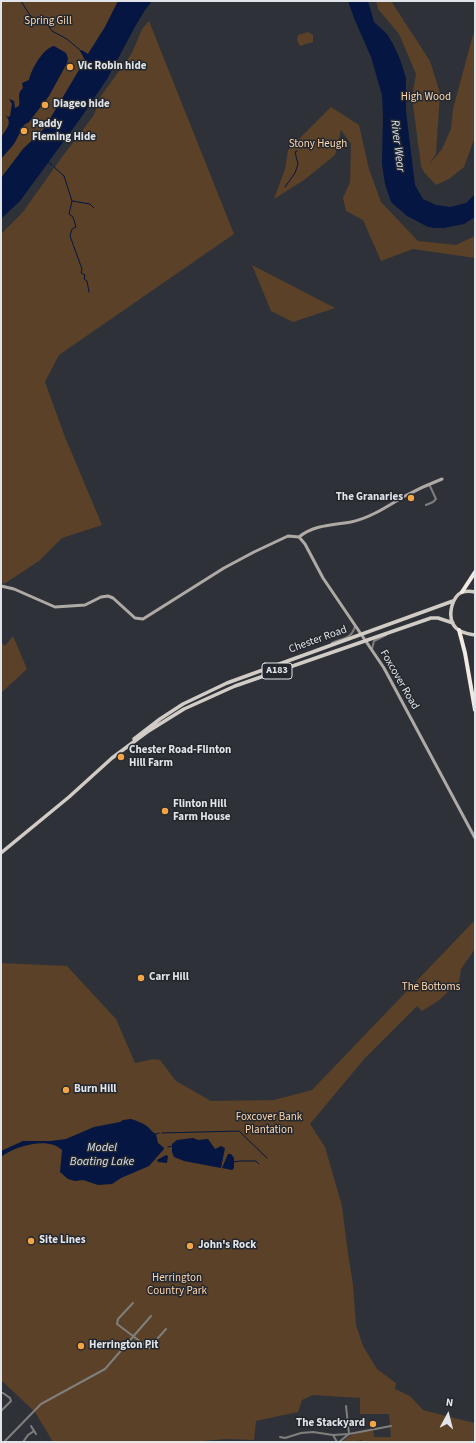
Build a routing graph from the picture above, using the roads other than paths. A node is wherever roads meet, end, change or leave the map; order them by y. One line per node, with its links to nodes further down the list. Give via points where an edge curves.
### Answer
1 (442, 479): 2 (street)
2 (429, 484): 3 (street, via 436,499); 4 (street, via 368,517 312,529)
3 (426, 505)
4 (299, 538): 6 (street, via 288,536 224,568 143,619 135,618 108,596 85,605 55,607); 11 (street, Foxcover Road)
5 (475, 572): 7 (highway)
6 (1, 586)
7 (462, 592): 8 (main road); 9 (main road)
8 (474, 592)
9 (453, 601): 10 (main road); 15 (main road, Chester Road / A183)
10 (453, 623): 12 (main road, Chester Road / A183, via 431,618); 13 (main road)
11 (354, 626): 15 (street, Foxcover Road); 17 (street, via 350,636)
12 (396, 630): 16 (main road, Chester Road / A183); 18 (street, via 374,641)
13 (459, 630): 14 (main road); 19 (highway)
14 (475, 634)
15 (361, 635): 16 (street, Foxcover Road); 17 (main road, Chester Road / A183)
16 (365, 642): 18 (street, Foxcover Road); 20 (main road, Chester Road / A183, via 208,697 162,722)
17 (320, 649): 20 (main road, Chester Road / A183, via 208,691 183,704 160,719)
18 (373, 652): 21 (street, Foxcover Road)
19 (475, 710)
20 (114, 757): 22 (main road, Chester Road / A183)
21 (475, 838)
22 (1, 853)
23 (132, 1303): 26 (street, via 117,1324)
24 (151, 1316): 26 (street)
25 (166, 1329): 26 (street, via 150,1348)
26 (134, 1336): 37 (street, via 105,1369 41,1404)
27 (1, 1393): 29 (street, via 11,1401)
28 (346, 1406): 34 (street)
29 (1, 1411)
30 (31, 1426): 32 (street)
31 (391, 1426): 34 (street)
32 (34, 1431): 33 (street); 38 (street)
33 (36, 1434)
34 (349, 1434): 35 (street); 39 (street)
35 (333, 1435): 36 (street, via 313,1432); 39 (street)
36 (280, 1437)
37 (4, 1442)
38 (23, 1442)
39 (338, 1442)

